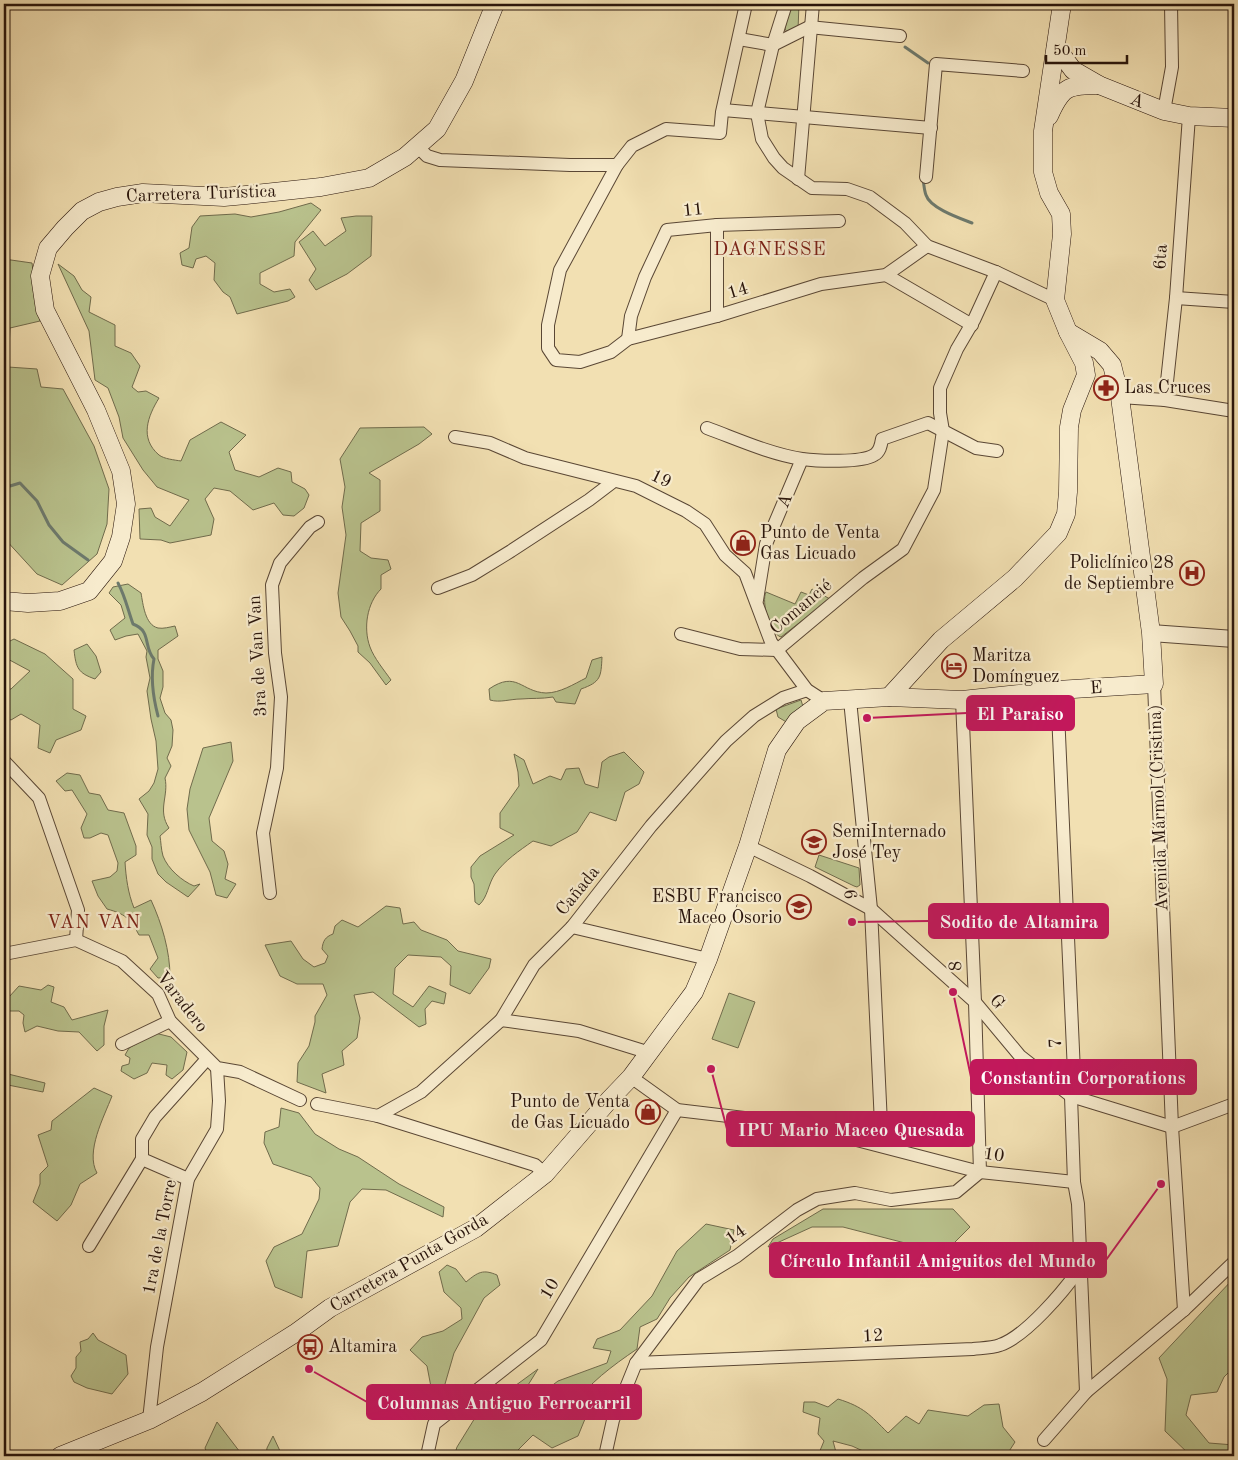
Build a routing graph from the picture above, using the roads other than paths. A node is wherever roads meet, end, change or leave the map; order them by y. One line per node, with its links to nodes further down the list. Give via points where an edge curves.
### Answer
1 (495, 4): 22 (main road, Carretera Turística, via 464,81 438,129)
2 (746, 4): 9 (street)
3 (786, 4): 10 (street)
4 (812, 4): 7 (street)
5 (1062, 4): 11 (main road)
6 (1170, 4): 15 (street, via 1172,67)
7 (809, 27): 8 (street); 10 (street); 18 (street)
8 (900, 36)
9 (739, 39): 10 (street); 14 (street)
10 (773, 45): 16 (street)
11 (1056, 47): 13 (main road, A, via 1074,70); 21 (main road)
12 (1023, 71): 20 (street, via 936,64)
13 (1099, 85): 15 (main road, A); 21 (main road, via 1067,88 1056,100)
14 (723, 110): 16 (street); 23 (street, via 720,133 666,129 632,146)
15 (1164, 111): 17 (main road, A)
16 (757, 113): 18 (street); 25 (street, via 762,139 774,158)
17 (1189, 116): 19 (main road, A); 31 (street, 6ta)
18 (802, 117): 20 (street); 25 (street)
19 (1234, 118)
20 (925, 128): 24 (street)
21 (1043, 131): 32 (main road, via 1043,172 1049,193 1061,214)
22 (417, 146): 23 (street, via 427,156 440,160); 49 (main road, Carretera Turística, via 369,178 321,187 224,197 143,193 117,197 82,211 65,228 48,248 40,276 45,310 96,410 121,471 126,504 121,537 113,561 89,591 60,601)
23 (617, 165): 37 (street, 14, via 560,270 548,325 548,348 556,360 580,362 611,352)
24 (926, 177)
25 (798, 179): 28 (street, via 812,188 846,189 870,197 905,223)
26 (839, 220): 27 (street, 11)
27 (717, 225): 34 (street); 37 (street, 11, via 667,230 631,316)
28 (927, 246): 29 (street); 30 (street, 14)
29 (996, 272): 32 (street); 35 (street, Comancié)
30 (886, 275): 34 (street, 14, via 821,284); 35 (street)
31 (1176, 298): 33 (street); 39 (street, 6ta)
32 (1055, 300): 36 (main road)
33 (1234, 302)
34 (717, 316): 37 (street, 14)
35 (972, 325): 42 (street, Comancié, via 957,349 940,388)
36 (1068, 332): 38 (main road, Avenida Mármol (Cristina), via 1100,351 1112,365); 58 (main road, via 1084,363 1086,375 1072,410 1066,514 1058,533 1015,578 941,640)
37 (628, 339)
38 (1120, 397): 39 (street); 51 (main road, Avenida Mármol (Cristina))
39 (1165, 400): 40 (street)
40 (1234, 411)
41 (707, 428): 45 (street)
42 (943, 430): 44 (street, via 976,448); 45 (street, via 928,423 882,439 875,455 859,460); 54 (street, Comancié, via 934,490 903,549)
43 (455, 437): 46 (street, 19, via 490,443 525,458)
44 (997, 451)
45 (802, 459): 50 (street, A, via 766,544)
46 (614, 481): 48 (street, via 472,575); 50 (street, 19, via 636,486 705,524 725,555 745,572)
47 (318, 522): 64 (street, 3ra de Van Van, via 280,563 272,585 281,697 277,768 263,833)
48 (438, 588)
49 (4, 601)
50 (757, 602): 54 (street, 19)
51 (1150, 633): 53 (street); 55 (main road, Avenida Mármol (Cristina))
52 (681, 634): 54 (street, Comancié, via 740,649)
53 (1234, 639)
54 (777, 650): 56 (street)
55 (1154, 684): 57 (main road, E); 83 (street, Avenida Mármol (Cristina))
56 (807, 690): 61 (street); 66 (street, Cañada, via 783,698 754,716 726,741 651,826)
57 (1057, 690): 60 (main road, E); 77 (street, 7, via 1075,1095)
58 (889, 697): 59 (main road); 60 (main road, E)
59 (850, 700): 61 (main road); 65 (street, 9)
60 (962, 700): 70 (street, 8)
61 (824, 701): 63 (main road, Carretera Punta Gorda, via 797,721 777,750)
62 (4, 761): 67 (street, via 39,798 78,910)
63 (748, 846): 65 (street, G); 69 (main road, Carretera Punta Gorda)
64 (270, 893)
65 (871, 909): 70 (street, G); 84 (street, 9)
66 (572, 927): 69 (street); 71 (street, Cañada, via 534,965)
67 (76, 940): 68 (street); 72 (street, Varadero, via 122,961 158,994)
68 (4, 954)
69 (708, 958): 74 (main road, Carretera Punta Gorda, via 694,992)
70 (975, 1002): 77 (street, G, via 1020,1056); 86 (street, 8)
71 (501, 1020): 74 (street, via 579,1032); 82 (street, Cañada, via 421,1092)
72 (170, 1021): 73 (street); 75 (street, Varadero)
73 (122, 1044)
74 (650, 1053): 76 (main road, Carretera Punta Gorda)
75 (212, 1064): 78 (street, via 240,1072); 85 (street, via 154,1117 142,1139); 88 (street, 1ra de la Torre, via 219,1101 218,1129)
76 (631, 1077): 81 (street, 10); 87 (main road, Carretera Punta Gorda)
77 (1071, 1096): 83 (street, G); 89 (street, 7)
78 (300, 1100)
79 (317, 1104): 82 (street)
80 (1234, 1104): 83 (street)
81 (677, 1110): 84 (street, 10, via 795,1124); 99 (street, 10, via 542,1340 434,1424)
82 (378, 1116): 87 (street, via 535,1165)
83 (1172, 1127): 93 (street, Avenida Mármol (Cristina))
84 (882, 1146): 86 (street, 10)
85 (142, 1159): 88 (street); 90 (street)
86 (980, 1172): 89 (street, 10); 94 (street, 14, via 956,1192 891,1200 854,1193 817,1199 797,1210 736,1256 698,1279)
87 (545, 1174): 96 (main road, Carretera Punta Gorda, via 476,1228 330,1308 298,1332 202,1392)
88 (188, 1179): 96 (street, 1ra de la Torre, via 157,1347)
89 (1074, 1182): 92 (street, 7)
90 (89, 1246)
91 (1234, 1262): 93 (street)
92 (1080, 1268): 94 (street, 12, via 1067,1287 1032,1323 1000,1345 973,1349); 95 (street, 7)
93 (1184, 1310): 95 (street)
94 (636, 1363): 100 (street, 14, via 613,1420)
95 (1086, 1392): 97 (street)
96 (149, 1420): 98 (main road, Carretera Punta Gorda)
97 (1044, 1440)
98 (60, 1456)
99 (427, 1456)
100 (605, 1456)

